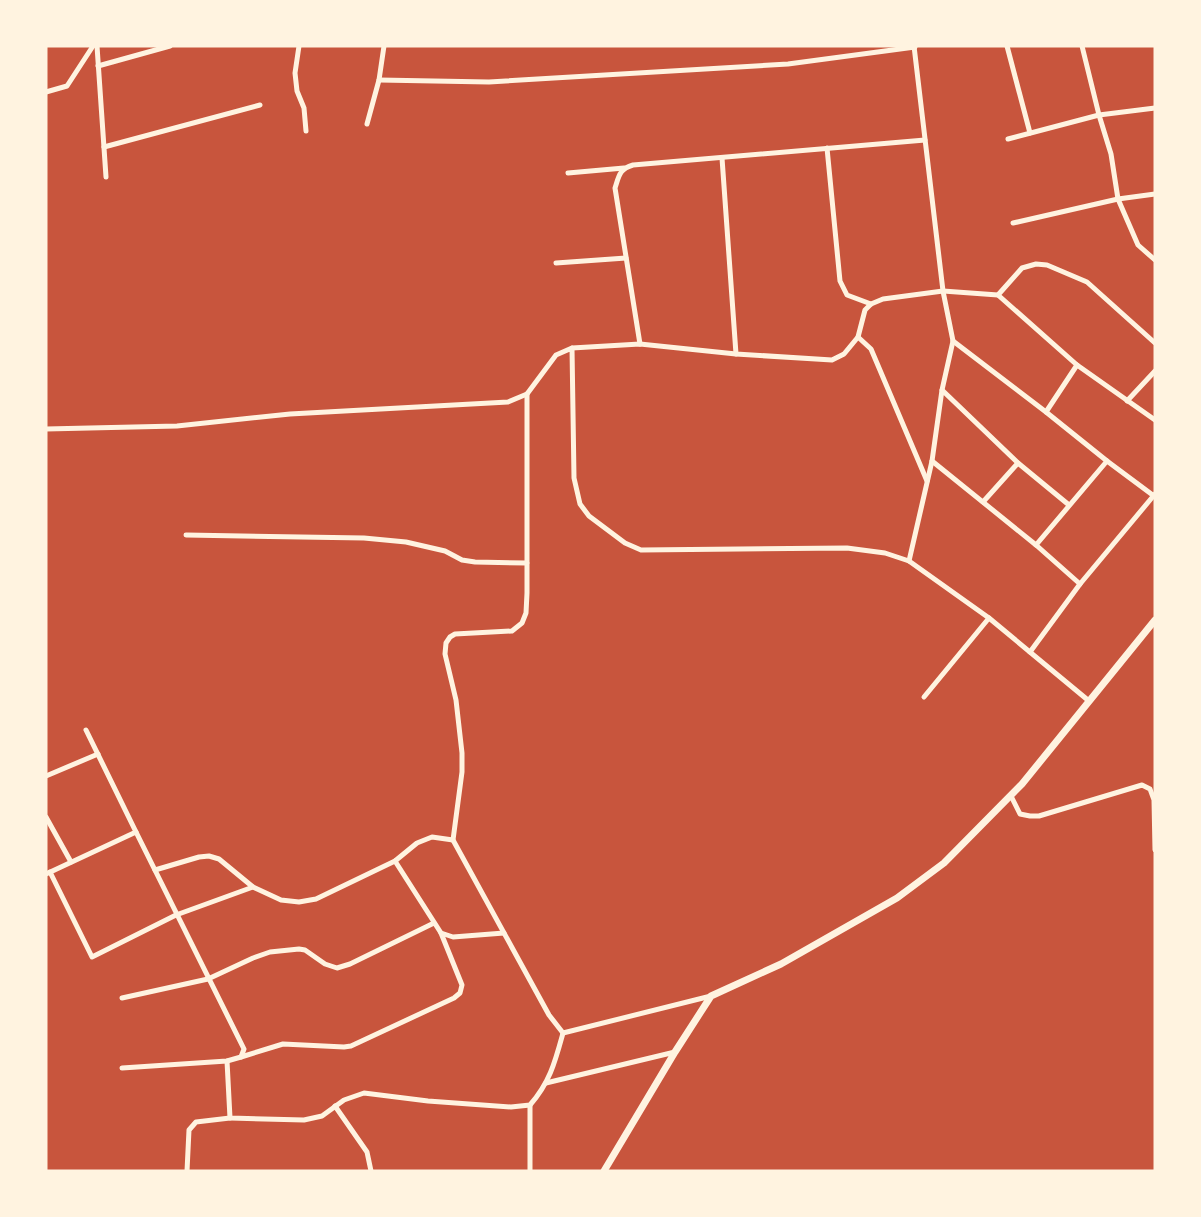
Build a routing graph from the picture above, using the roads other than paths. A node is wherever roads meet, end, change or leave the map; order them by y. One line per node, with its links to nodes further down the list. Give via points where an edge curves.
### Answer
1 (93, 46): 11 (street, via 67,86)
2 (97, 46): 9 (street)
3 (170, 46): 9 (street)
4 (299, 46): 16 (street, via 295,73)
5 (384, 46): 10 (street)
6 (1007, 46): 17 (street)
7 (1082, 46): 14 (street)
8 (915, 47): 10 (street, via 788,64 488,82); 19 (street)
9 (98, 66): 20 (street)
10 (379, 80): 15 (street)
11 (46, 92)
12 (260, 105): 20 (street)
13 (1155, 108): 14 (street)
14 (1099, 115): 17 (street); 27 (street, via 1111,154)
15 (367, 124)
16 (306, 131)
17 (1030, 133): 18 (street)
18 (1008, 139)
19 (926, 140): 21 (street); 32 (street)
20 (104, 147): 25 (street)
21 (827, 148): 22 (street); 34 (street, via 840,281 847,295)
22 (722, 158): 23 (street); 40 (street)
23 (624, 168): 24 (street); 29 (street, via 615,188)
24 (568, 173)
25 (106, 177)
26 (1155, 194): 27 (street)
27 (1118, 199): 28 (street); 30 (street, via 1138,245)
28 (1013, 223)
29 (626, 258): 31 (street); 38 (street)
30 (1155, 260)
31 (556, 263)
32 (943, 291): 33 (street); 34 (street, via 883,299); 36 (street)
33 (998, 295): 37 (street, via 1022,268 1047,265 1087,282); 41 (street)
34 (871, 304): 35 (street, via 865,310)
35 (858, 337): 40 (street, via 844,354 832,360); 52 (street, via 871,349)
36 (953, 341): 43 (street); 46 (street)
37 (1155, 343)
38 (640, 344): 39 (street); 40 (street)
39 (572, 348): 44 (street, via 556,355); 58 (street, via 574,478 580,504 589,516 625,543 641,550 847,548 884,553)
40 (736, 354)
41 (1077, 365): 45 (street); 46 (street)
42 (1155, 371): 45 (street)
43 (942, 390): 49 (street); 51 (street)
44 (527, 394): 48 (street, via 508,402 290,414 177,426); 59 (street)
45 (1127, 401): 47 (street)
46 (1046, 412): 50 (street)
47 (1155, 420)
48 (46, 429)
49 (932, 461): 52 (street); 54 (street)
50 (1107, 461): 53 (street); 55 (street)
51 (1018, 463): 54 (street); 55 (street)
52 (927, 481): 58 (street)
53 (1154, 495): 60 (street)
54 (983, 502): 57 (street)
55 (1069, 505): 57 (street)
56 (186, 535): 59 (street, via 364,538 437,548 462,560)
57 (1036, 545): 60 (street)
58 (909, 561): 61 (street)
59 (527, 563): 72 (street, via 526,613 522,624 512,631 455,634 446,642 445,654 456,700 462,753)
60 (1080, 584): 63 (street)
61 (989, 618): 63 (street); 64 (street)
62 (1155, 620): 65 (street)
63 (1030, 652): 65 (street)
64 (924, 697)
65 (1089, 702): 69 (street)
66 (86, 730): 67 (street)
67 (98, 754): 68 (street); 71 (street)
68 (46, 776)
69 (1010, 796): 73 (street, via 1020,814 1039,816 1142,785 1150,789 1154,800); 84 (street, via 944,863 897,898 781,964)
70 (46, 817): 75 (street)
71 (136, 832): 75 (street); 76 (street)
72 (453, 840): 74 (street, via 432,837 417,843); 82 (street)
73 (1155, 850)
74 (394, 860): 78 (street, via 316,899 299,902 281,900); 80 (street)
75 (71, 862): 77 (street)
76 (155, 870): 78 (street, via 209,856 219,859); 79 (street)
77 (48, 873): 79 (street, via 92,957)
78 (253, 887): 79 (street)
79 (176, 914): 83 (street)
80 (434, 923): 81 (street); 83 (street, via 337,968 305,950 291,949 253,958)
81 (441, 933): 82 (street, via 453,937); 88 (street, via 462,985 454,998 351,1046 283,1044)
82 (504, 933): 86 (street, via 549,1015)
83 (208, 979): 85 (street); 88 (street, via 244,1049)
84 (711, 996): 86 (street); 87 (street)
85 (122, 998)
86 (563, 1033): 91 (street)
87 (675, 1052): 91 (street); 98 (street)
88 (241, 1057): 89 (street)
89 (227, 1061): 90 (street); 94 (street)
90 (122, 1068)
91 (546, 1083): 92 (street)
92 (530, 1105): 93 (street, via 511,1107 364,1093); 97 (street)
93 (335, 1106): 94 (street, via 322,1116 304,1120); 96 (street, via 366,1152)
94 (230, 1118): 95 (street, via 192,1125)
95 (187, 1171)
96 (371, 1171)
97 (530, 1171)
98 (604, 1171)

